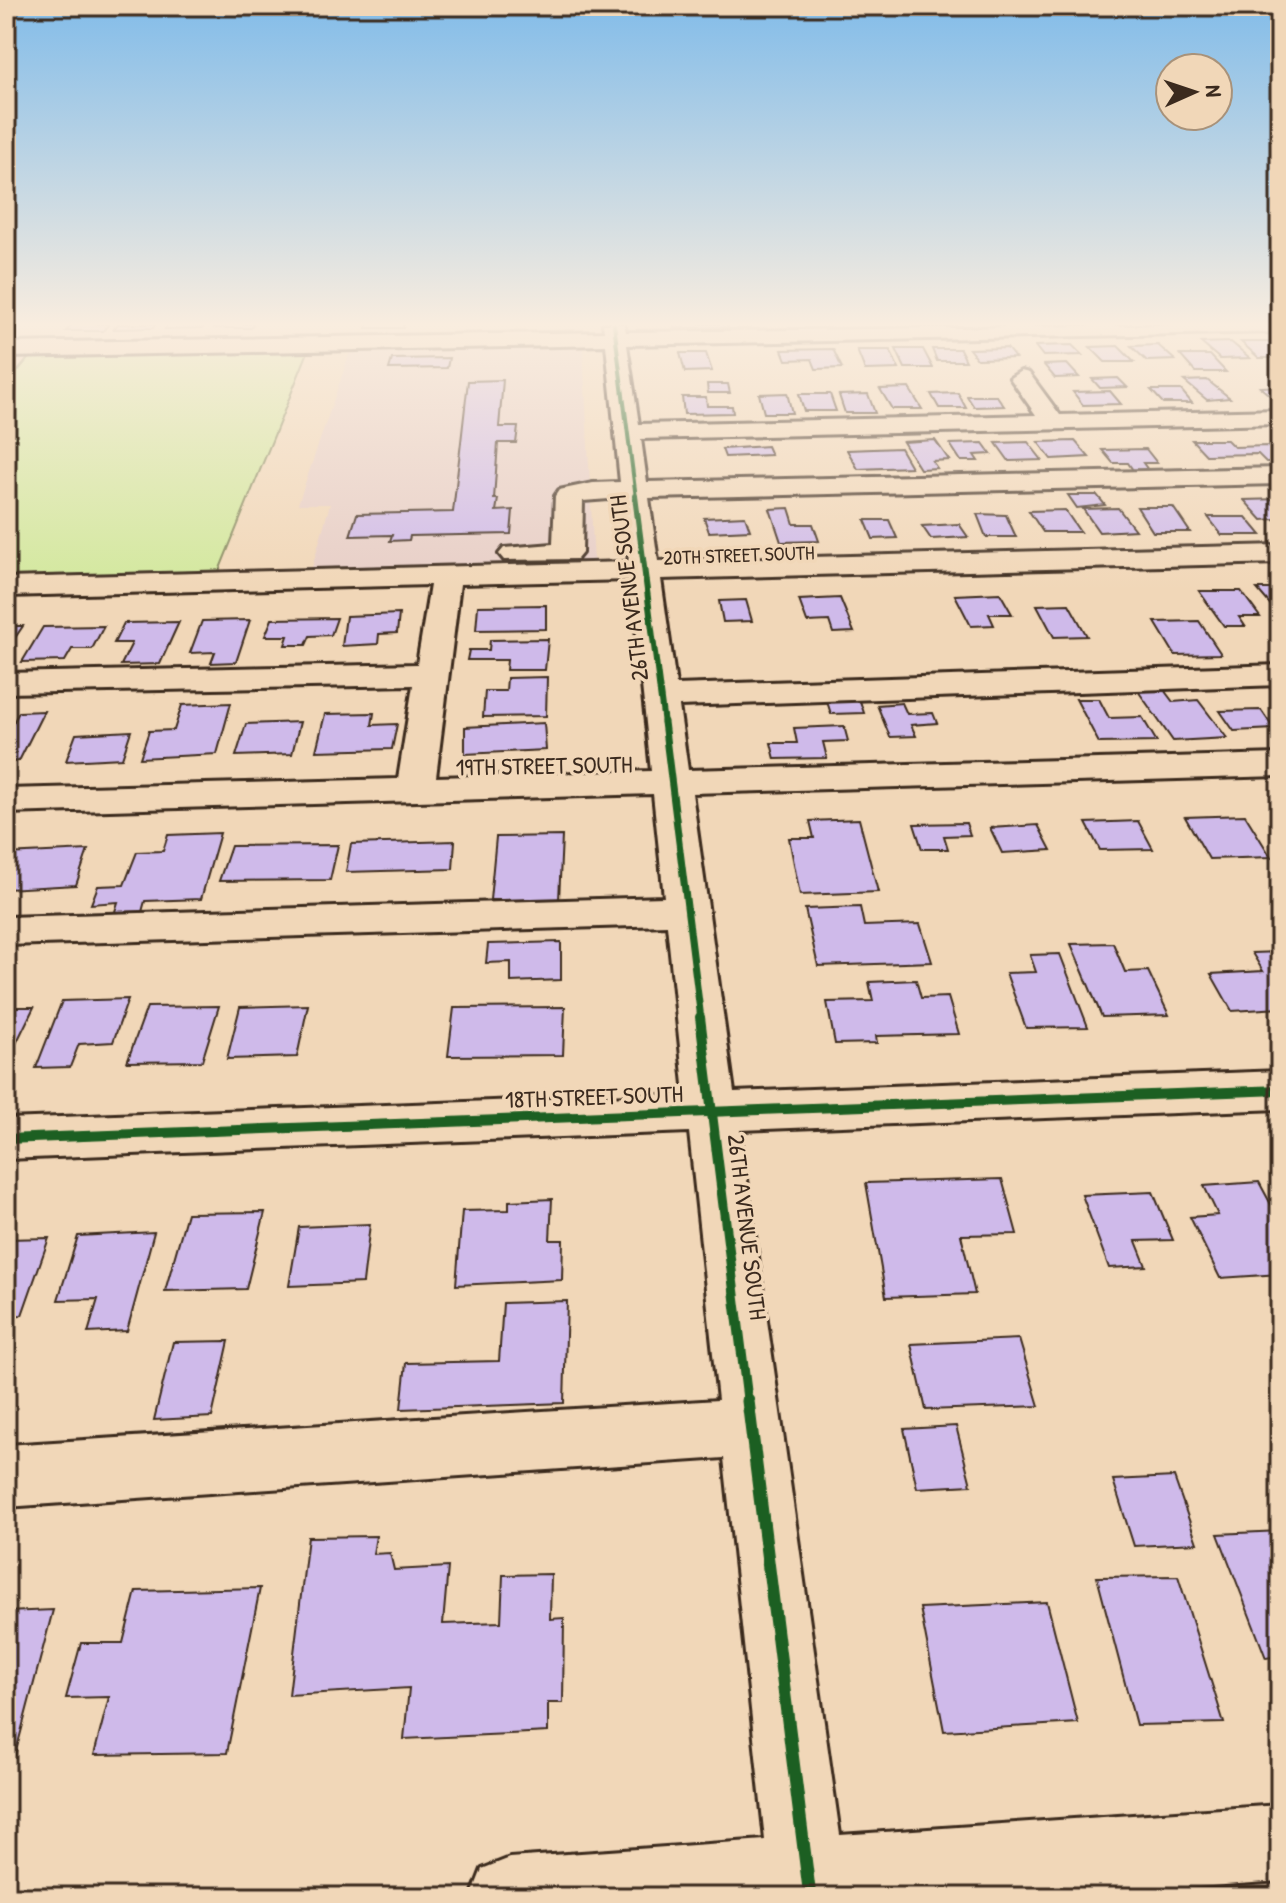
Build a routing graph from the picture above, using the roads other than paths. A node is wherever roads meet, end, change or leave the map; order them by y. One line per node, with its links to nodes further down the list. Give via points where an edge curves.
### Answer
1 (627, 413): 5 (street, 26TH AVENUE SOUTH)
2 (1046, 413): 3 (street)
3 (1053, 422): 4 (street); 5 (street)
4 (1276, 422)
5 (629, 432): 7 (street, 26TH AVENUE SOUTH)
6 (1280, 476): 7 (street)
7 (637, 489): 9 (street, via 569,496); 11 (street, 26TH AVENUE SOUTH)
8 (1280, 554): 11 (street, 20TH STREET SOUTH)
9 (568, 564): 10 (street, 20TH STREET SOUTH); 11 (street, 20TH STREET SOUTH)
10 (429, 571): 12 (street, 20TH STREET SOUTH, via 349,580); 13 (street)
11 (646, 573): 16 (street, 26TH AVENUE SOUTH)
12 (6, 587)
13 (432, 674): 15 (street); 19 (street)
14 (1280, 675): 16 (street)
15 (6, 683)
16 (662, 696): 18 (street, 26TH AVENUE SOUTH)
17 (1280, 765): 18 (street, 19TH STREET SOUTH)
18 (672, 783): 19 (street, 19TH STREET SOUTH); 21 (street, 26TH AVENUE SOUTH)
19 (415, 790): 20 (street, 19TH STREET SOUTH)
20 (6, 801)
21 (688, 910): 22 (street); 24 (street, 26TH AVENUE SOUTH)
22 (6, 931)
23 (1280, 1090): 24 (street, 18TH STREET SOUTH)
24 (713, 1113): 25 (street, 18TH STREET SOUTH); 26 (street, 26TH AVENUE SOUTH)
25 (6, 1139)
26 (751, 1427): 27 (street); 29 (street, 26TH AVENUE SOUTH)
27 (6, 1476)
28 (1280, 1843): 29 (street)
29 (808, 1887): 30 (street)
30 (510, 1897)

